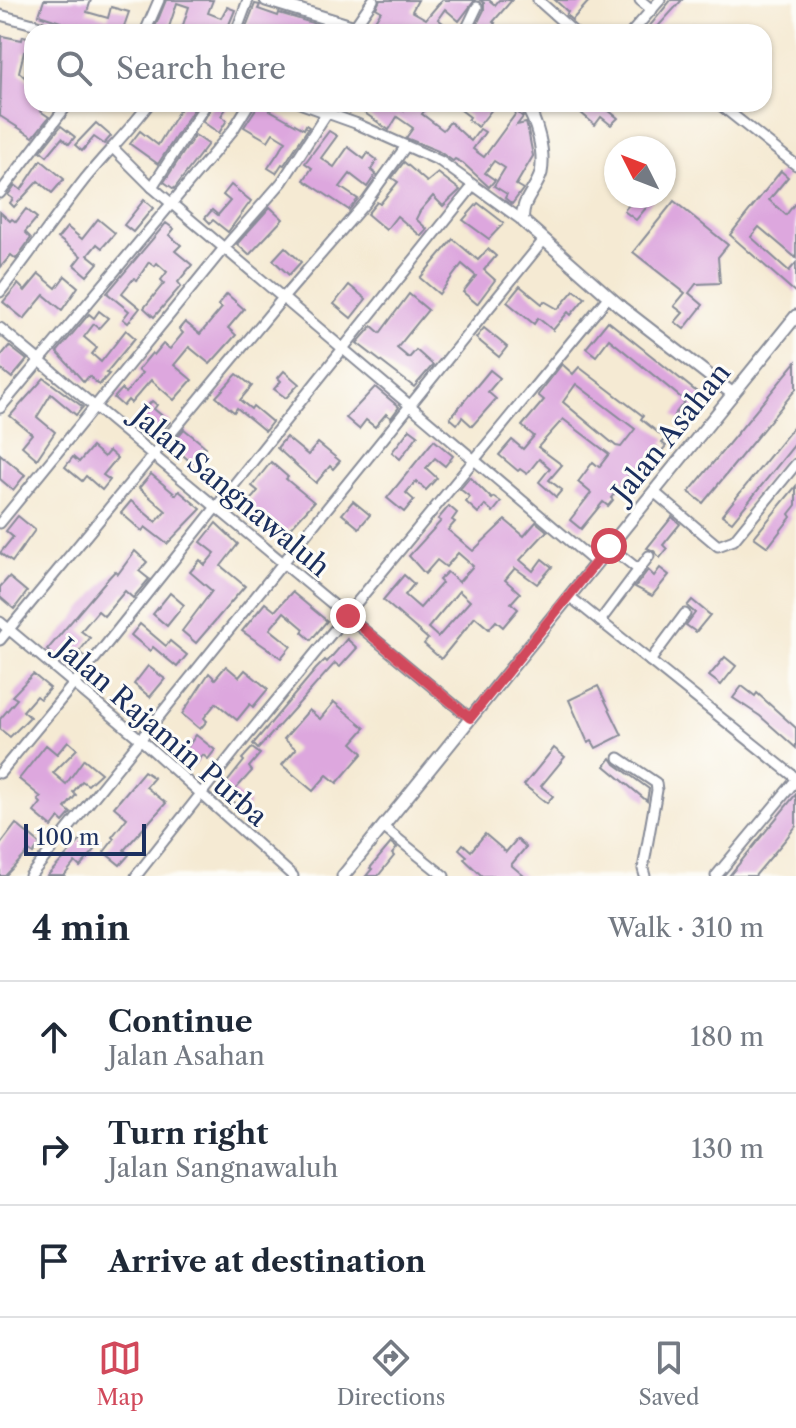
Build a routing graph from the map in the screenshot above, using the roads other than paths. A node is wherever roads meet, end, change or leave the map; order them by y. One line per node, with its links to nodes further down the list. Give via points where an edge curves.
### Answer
1 (159, 0): 12 (street)
2 (248, 0): 13 (street)
3 (266, 0): 14 (main road)
4 (373, 0): 15 (street)
5 (538, 0): 17 (street)
6 (640, 0): 9 (street)
7 (660, 0): 9 (street)
8 (477, 7): 16 (street)
9 (652, 10): 18 (street)
10 (1, 16): 11 (street); 19 (street)
11 (32, 24)
12 (148, 24)
13 (239, 24)
14 (348, 24)
15 (356, 24)
16 (469, 24)
17 (565, 24)
18 (639, 24)
19 (0, 28)
20 (62, 112): 34 (street)
21 (143, 112): 30 (street)
22 (201, 112): 33 (street)
23 (244, 112): 35 (street)
24 (530, 112): 28 (main road)
25 (534, 112): 28 (street)
26 (729, 112): 31 (street)
27 (327, 113): 29 (street); 38 (street, via 294,167)
28 (532, 115): 36 (main road, via 541,172 523,207)
29 (406, 146): 32 (street, via 440,161); 41 (street, via 366,202)
30 (114, 149): 33 (street); 39 (street)
31 (796, 165)
32 (473, 186): 36 (street); 44 (street)
33 (152, 187): 35 (street)
34 (0, 193)
35 (170, 202): 38 (street); 45 (street)
36 (523, 221): 37 (main road)
37 (543, 241): 40 (main road); 48 (street)
38 (224, 248): 41 (street); 47 (street)
39 (0, 292)
40 (609, 296): 46 (main road); 51 (street)
41 (283, 298): 44 (street); 50 (street)
42 (796, 316): 46 (main road, Jalan Asahan)
43 (0, 328): 45 (street, Jalan Sangnawaluh)
44 (342, 348): 48 (street); 54 (street)
45 (39, 360): 47 (street, Jalan Sangnawaluh); 49 (street)
46 (733, 394): 53 (main road, Jalan Asahan)
47 (95, 406): 50 (street, Jalan Sangnawaluh); 55 (street)
48 (410, 406): 51 (street); 58 (street)
49 (0, 408)
50 (153, 455): 54 (street, Jalan Sangnawaluh); 65 (street)
51 (475, 460): 59 (street); 63 (street)
52 (796, 464): 53 (street, via 725,545 718,546)
53 (654, 492): 56 (main road, Jalan Asahan)
54 (215, 506): 58 (street, Jalan Sangnawaluh); 68 (street)
55 (0, 523)
56 (609, 546): 59 (main road, Jalan Asahan); 60 (street)
57 (649, 556): 60 (street)
58 (283, 563): 63 (street, Jalan Sangnawaluh); 70 (street)
59 (596, 563): 61 (main road, Jalan Asahan)
60 (639, 570): 64 (street)
61 (569, 596): 64 (street); 69 (main road, Jalan Asahan)
62 (685, 614): 67 (street)
63 (348, 616): 69 (street, Jalan Sangnawaluh); 74 (street)
64 (600, 621): 67 (street)
65 (4, 626): 66 (street); 68 (street, Jalan Rajamin Purba)
66 (0, 640)
67 (650, 661): 73 (street)
68 (73, 684): 70 (street, Jalan Rajamin Purba); 72 (street)
69 (470, 718): 75 (main road, Jalan Asahan)
70 (140, 739): 74 (street, Jalan Rajamin Purba); 76 (street)
71 (619, 758): 81 (street, via 656,783)
72 (0, 773)
73 (796, 779): 82 (street)
74 (201, 792): 77 (street); 78 (street, Jalan Rajamin Purba)
75 (383, 827): 79 (main road, Jalan Asahan); 80 (street)
76 (30, 876)
77 (136, 876)
78 (293, 876)
79 (343, 876)
80 (444, 876)
81 (645, 876)
82 (716, 876)

